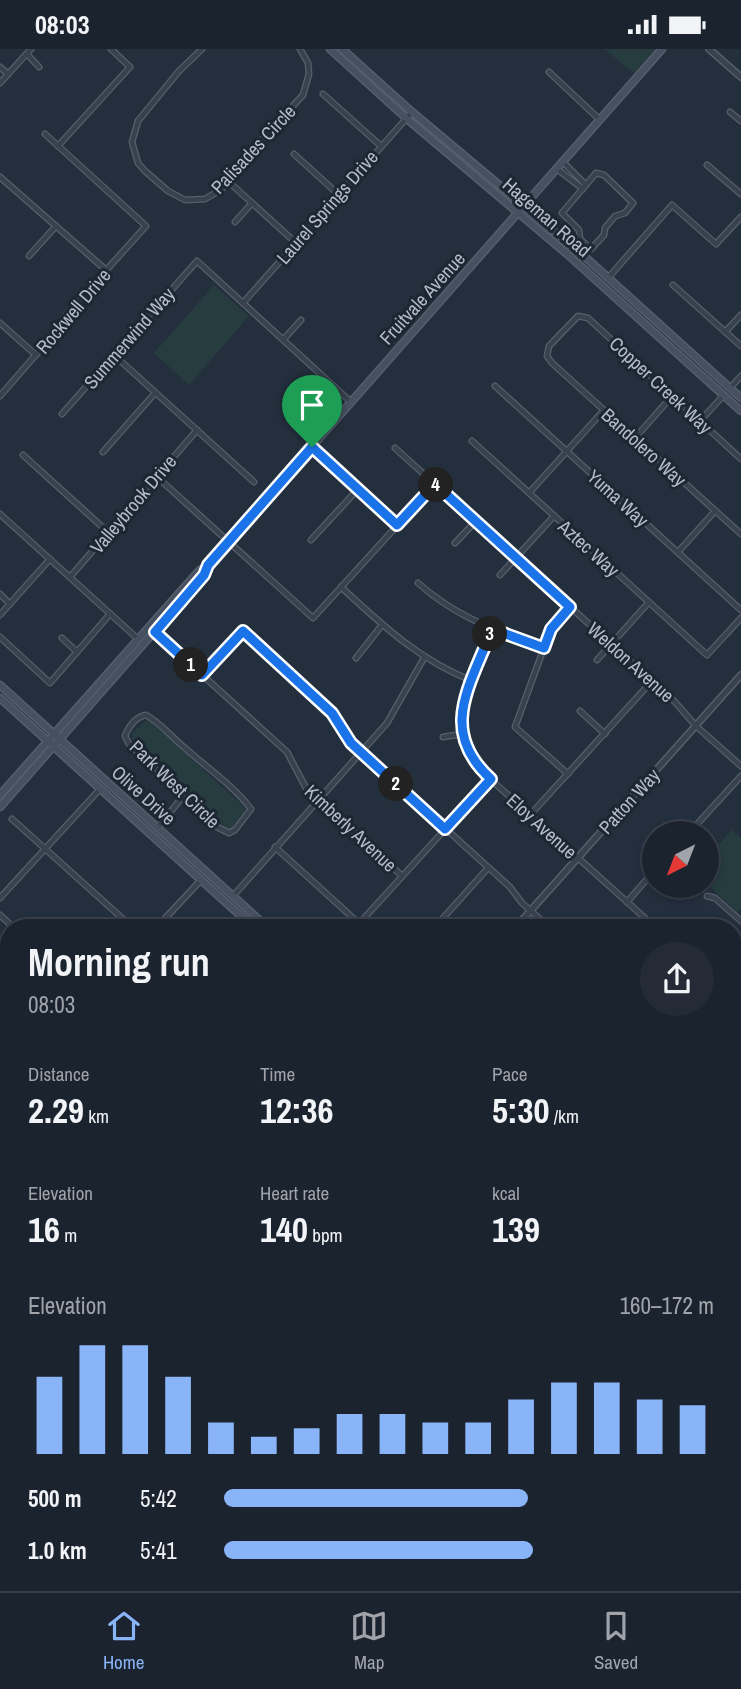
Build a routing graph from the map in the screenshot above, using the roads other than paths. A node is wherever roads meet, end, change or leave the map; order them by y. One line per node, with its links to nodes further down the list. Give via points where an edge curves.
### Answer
1 (111, 49): 21 (street, via 130,67)
2 (202, 49): 3 (street, Palisades Circle, via 138,121 132,142 145,171 176,196 195,200 222,188 303,95 309,74)
3 (300, 49)
4 (330, 49): 17 (main road, Hageman Road)
5 (342, 49): 17 (main road, Hageman Road)
6 (662, 49): 18 (main road, Fruitvale Avenue)
7 (709, 49): 13 (street)
8 (29, 51): 10 (street); 12 (street)
9 (0, 67): 12 (street)
10 (39, 67)
11 (549, 72): 18 (street)
12 (8, 74): 14 (street)
13 (741, 77)
14 (0, 83)
15 (323, 94): 22 (street)
16 (730, 112): 19 (street)
17 (409, 115): 22 (street, Laurel Springs Drive); 23 (main road, Hageman Road); 28 (main road, Hageman Road)
18 (600, 119): 25 (main road, Fruitvale Avenue)
19 (741, 121)
20 (45, 134): 21 (street)
21 (58, 146): 45 (street, Rockwell Drive, via 146,226)
22 (381, 146): 34 (street, Laurel Springs Drive)
23 (444, 149): 28 (main road, via 465,165); 38 (main road, Hageman Road)
24 (294, 154): 34 (street)
25 (563, 162): 27 (main road, Fruitvale Avenue); 29 (street)
26 (707, 165): 35 (street)
27 (557, 169): 29 (street); 37 (main road, Fruitvale Avenue)
28 (481, 170): 37 (main road, Hageman Road)
29 (574, 177): 33 (street)
30 (2, 179): 32 (street); 41 (street)
31 (230, 183): 36 (street)
32 (0, 185)
33 (585, 187): 33 (street, via 562,213 591,249 606,226 634,201 601,173)
34 (338, 194): 42 (street, Laurel Springs Drive)
35 (741, 194)
36 (252, 203): 40 (street); 42 (street)
37 (525, 206): 38 (main road, Fruitvale Avenue); 46 (main road, Hageman Road)
38 (519, 213): 43 (main road, Hageman Road); 67 (main road, Fruitvale Avenue)
39 (741, 217): 46 (street, via 716,244 672,205)
40 (235, 222)
41 (56, 226): 44 (street); 45 (street)
42 (296, 243): 48 (street, Laurel Springs Drive)
43 (566, 253): 46 (main road); 58 (main road, Hageman Road)
44 (29, 255)
45 (106, 270): 55 (street, Rockwell Drive)
46 (608, 278): 61 (main road, Hageman Road)
47 (673, 285): 52 (street)
48 (243, 303): 53 (street); 56 (street, Summerwind Way, via 197,261)
49 (741, 315): 52 (street)
50 (301, 320): 53 (street)
51 (0, 323): 55 (street)
52 (725, 332): 54 (street)
53 (283, 340): 67 (street)
54 (741, 346)
55 (36, 355): 64 (street, Rockwell Drive)
56 (114, 355): 62 (street); 71 (street, Summerwind Way)
57 (548, 358): 65 (street, Copper Creek Way, via 550,347 578,316 587,318); 69 (street, Bandolero Way)
58 (692, 367): 61 (main road, via 701,369 723,389); 63 (main road, Hageman Road)
59 (741, 376): 61 (street)
60 (495, 386): 79 (street, Yuma Way)
61 (730, 388): 66 (main road, Hageman Road)
62 (155, 393): 73 (street); 78 (street)
63 (724, 395): 68 (main road); 70 (main road, Hageman Road); 72 (street)
64 (0, 396)
65 (672, 396): 72 (street, Copper Creek Way); 74 (street)
66 (741, 398)
67 (351, 402): 76 (main road, Fruitvale Avenue)
68 (741, 405)
69 (604, 410): 74 (street, Bandolero Way); 79 (street)
70 (741, 411)
71 (62, 414)
72 (700, 421): 81 (street, Copper Creek Way)
73 (197, 431): 82 (street, Valleybrook Drive); 83 (street)
74 (635, 438): 87 (street, Bandolero Way)
75 (472, 441): 86 (street, Aztec Way)
76 (312, 447): 85 (street); 95 (main road, Fruitvale Avenue)
77 (395, 448): 84 (street, Weldon Avenue)
78 (103, 452)
79 (566, 452): 86 (street); 97 (street, Yuma Way)
80 (23, 455): 92 (street)
81 (741, 459)
82 (156, 476): 92 (street, Valleybrook Drive); 95 (street)
83 (254, 482)
84 (435, 484): 90 (street, Weldon Avenue); 91 (street)
85 (358, 489): 91 (street); 94 (street)
86 (529, 493): 89 (street, Aztec Way)
87 (715, 511): 93 (street, Bandolero Way); 97 (street)
88 (0, 514): 99 (street)
89 (554, 516): 98 (street); 106 (street, Aztec Way)
90 (476, 521): 96 (street); 98 (street, Weldon Avenue)
91 (397, 525): 104 (street)
92 (109, 533): 102 (street, Valleybrook Drive)
93 (741, 534)
94 (311, 540)
95 (228, 541): 100 (main road, Fruitvale Avenue); 104 (street, via 313,618)
96 (455, 543)
97 (678, 552): 109 (street, Yuma Way)
98 (516, 558): 101 (street); 108 (street, Weldon Avenue)
99 (50, 559): 102 (street); 107 (street)
100 (205, 568): 110 (main road, Fruitvale Avenue); 116 (main road, Fruitvale Avenue, via 204,575)
101 (500, 575)
102 (70, 577): 111 (street)
103 (418, 583): 115 (street, via 453,611)
104 (341, 587): 114 (street)
105 (0, 594): 107 (street)
106 (649, 602): 113 (street, Aztec Way, via 707,655); 120 (street)
107 (10, 604): 112 (street)
108 (570, 607): 120 (street, Weldon Avenue); 121 (street, via 551,629)
109 (741, 610)
110 (163, 611): 116 (main road); 119 (main road, Fruitvale Avenue)
111 (110, 614): 119 (street); 122 (street)
112 (0, 615)
113 (741, 618)
114 (382, 625): 123 (street); 124 (street)
115 (492, 629): 121 (street); 128 (street)
116 (155, 632): 126 (street, Kimberly Avenue); 136 (main road, Fruitvale Avenue)
117 (0, 637): 122 (street, via 50,683)
118 (62, 638): 122 (street)
119 (138, 639): 136 (main road, Fruitvale Avenue)
120 (611, 644): 125 (street); 129 (street, Weldon Avenue)
121 (544, 648): 141 (street, via 515,727)
122 (77, 652)
123 (356, 658)
124 (424, 658): 128 (street); 139 (street, via 391,718)
125 (597, 660)
126 (202, 675): 139 (street, via 243,631 332,713); 147 (street, Kimberly Avenue, via 286,752)
127 (741, 675): 133 (street, Patton Way)
128 (473, 681): 134 (street, via 462,714)
129 (652, 681): 133 (street, Weldon Avenue); 135 (street)
130 (0, 685): 136 (main road, Olive Drive)
131 (0, 698): 138 (main road, Olive Drive)
132 (580, 711): 135 (street)
133 (696, 726): 140 (street, Weldon Avenue); 157 (street, Patton Way)
134 (462, 734): 137 (street); 143 (street, Eloy Avenue, via 470,757)
135 (605, 734): 141 (street)
136 (57, 737): 138 (main road, Fruitvale Avenue); 153 (main road, Olive Drive)
137 (443, 737)
138 (51, 745): 144 (main road, Olive Drive); 146 (main road, Fruitvale Avenue); 148 (main road, Fruitvale Avenue)
139 (361, 752): 147 (street); 154 (street)
140 (741, 766)
141 (568, 775): 150 (street)
142 (741, 776): 152 (street)
143 (491, 779): 150 (street, Eloy Avenue); 154 (street)
144 (100, 789): 149 (main road, Olive Drive); 156 (street)
145 (186, 794): 145 (street, Park West Circle, via 217,827 229,833 251,809 153,719 139,717 125,736); 153 (street)
146 (0, 795)
147 (318, 800): 155 (street); 159 (street, Kimberly Avenue)
148 (0, 807)
149 (129, 813): 153 (main road); 160 (main road, Olive Drive)
150 (530, 815): 157 (street, Eloy Avenue)
151 (12, 819): 156 (street)
152 (700, 821)
153 (157, 828): 162 (main road, Olive Drive)
154 (445, 829): 158 (street); 159 (street)
155 (275, 847): 162 (street); 171 (street)
156 (45, 849): 163 (street); 167 (street)
157 (578, 858): 165 (street, Eloy Avenue); 166 (street, Patton Way)
158 (488, 867): 166 (street); 173 (street)
159 (402, 876): 172 (street)
160 (201, 880): 162 (main road); 168 (street); 169 (main road, Olive Drive)
161 (642, 885): 165 (street)
162 (233, 896): 170 (main road, Olive Drive)
163 (0, 898)
164 (715, 898): 177 (street)
165 (627, 902): 176 (street, Eloy Avenue)
166 (531, 911): 174 (street, Patton Way); 175 (street)
167 (123, 919)
168 (164, 919)
169 (244, 919)
170 (258, 919)
171 (352, 919)
172 (365, 919)
173 (442, 919)
174 (524, 919)
175 (540, 919)
176 (646, 919)
177 (739, 919)

